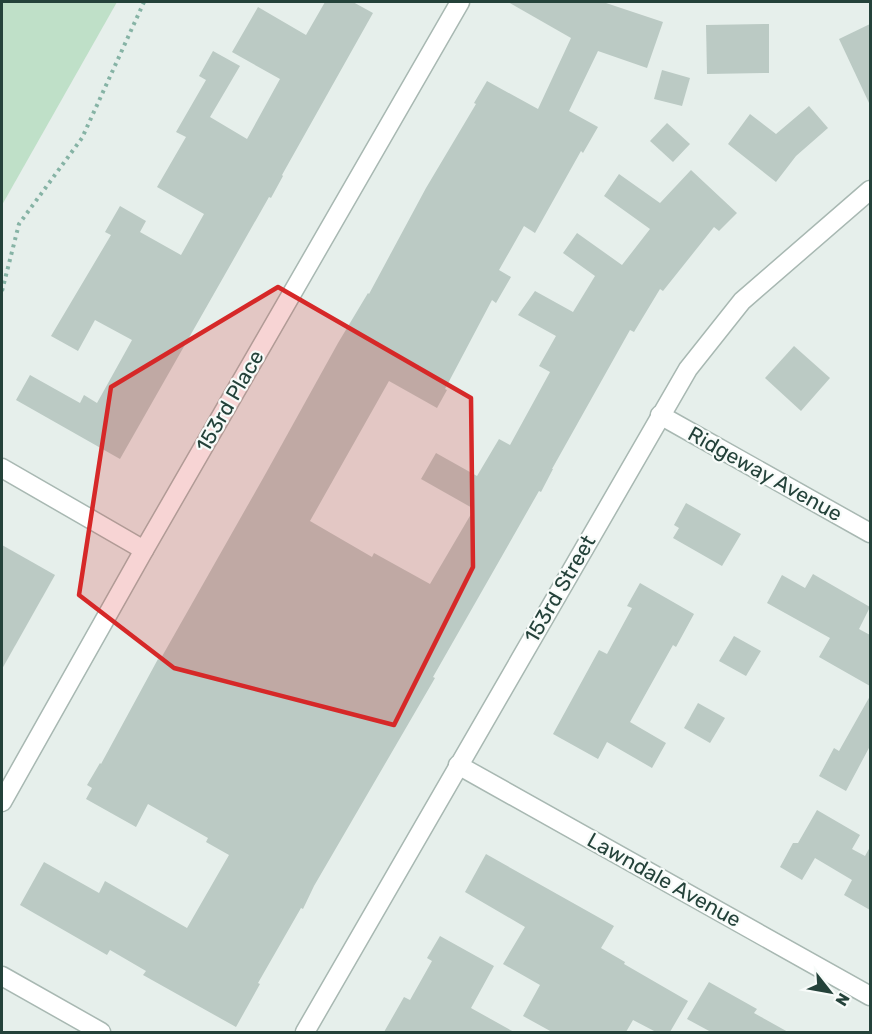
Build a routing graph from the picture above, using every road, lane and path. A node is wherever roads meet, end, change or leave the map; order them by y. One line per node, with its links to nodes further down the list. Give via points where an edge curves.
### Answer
1 (144, 2): 4 (path, via 82,138 19,224)
2 (460, 2): 8 (street, 153rd Place)
3 (870, 190): 5 (street, 153rd Street, via 742,301 688,369)
4 (2, 291)
5 (660, 415): 7 (street, Ridgeway Avenue); 9 (street, 153rd Street)
6 (2, 468): 8 (street)
7 (870, 532)
8 (144, 550): 10 (street, 153rd Place)
9 (458, 765): 12 (street, Lawndale Avenue); 14 (street, 153rd Street)
10 (2, 802)
11 (2, 976): 13 (street)
12 (870, 996)
13 (100, 1032)
14 (305, 1032)

